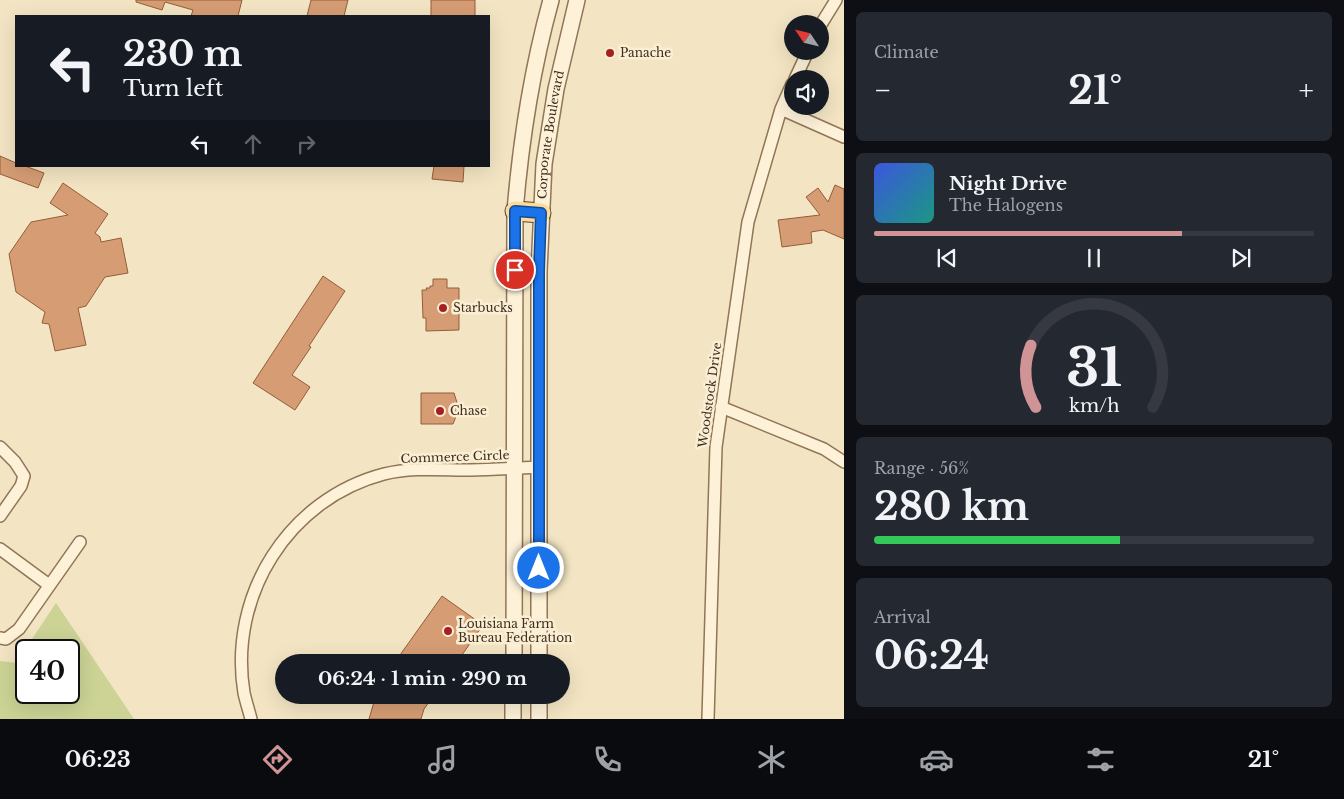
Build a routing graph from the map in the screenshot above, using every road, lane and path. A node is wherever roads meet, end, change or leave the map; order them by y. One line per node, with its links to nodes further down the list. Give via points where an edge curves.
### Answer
1 (551, 0): 8 (street, Corporate Boulevard, via 529,96)
2 (577, 0): 9 (street, Corporate Boulevard, via 550,118)
3 (836, 0): 4 (street)
4 (827, 15)
5 (784, 102): 6 (street, Woodstock Drive)
6 (781, 109): 7 (street); 10 (street, Woodstock Drive, via 748,222)
7 (844, 137)
8 (515, 211): 9 (main road); 14 (street, Corporate Boulevard)
9 (541, 213): 13 (street, Corporate Boulevard)
10 (721, 407): 12 (street, via 824,449); 27 (street, Woodstock Drive, via 716,447)
11 (0, 448): 15 (street, via 24,476 21,486)
12 (844, 462)
13 (540, 467): 14 (street, Commerce Circle); 21 (street, Corporate Boulevard)
14 (514, 469): 20 (street, Corporate Boulevard); 24 (street, Commerce Circle, via 422,470 385,474 341,490 296,524 269,561 249,605 242,663 244,693)
15 (0, 516)
16 (80, 542): 18 (street)
17 (0, 549): 18 (street)
18 (50, 585): 19 (street, via 19,629 6,639)
19 (0, 638)
20 (514, 654)
21 (539, 654)
22 (513, 704): 25 (street)
23 (539, 704): 26 (street)
24 (251, 719)
25 (513, 719)
26 (539, 719)
27 (708, 719)

